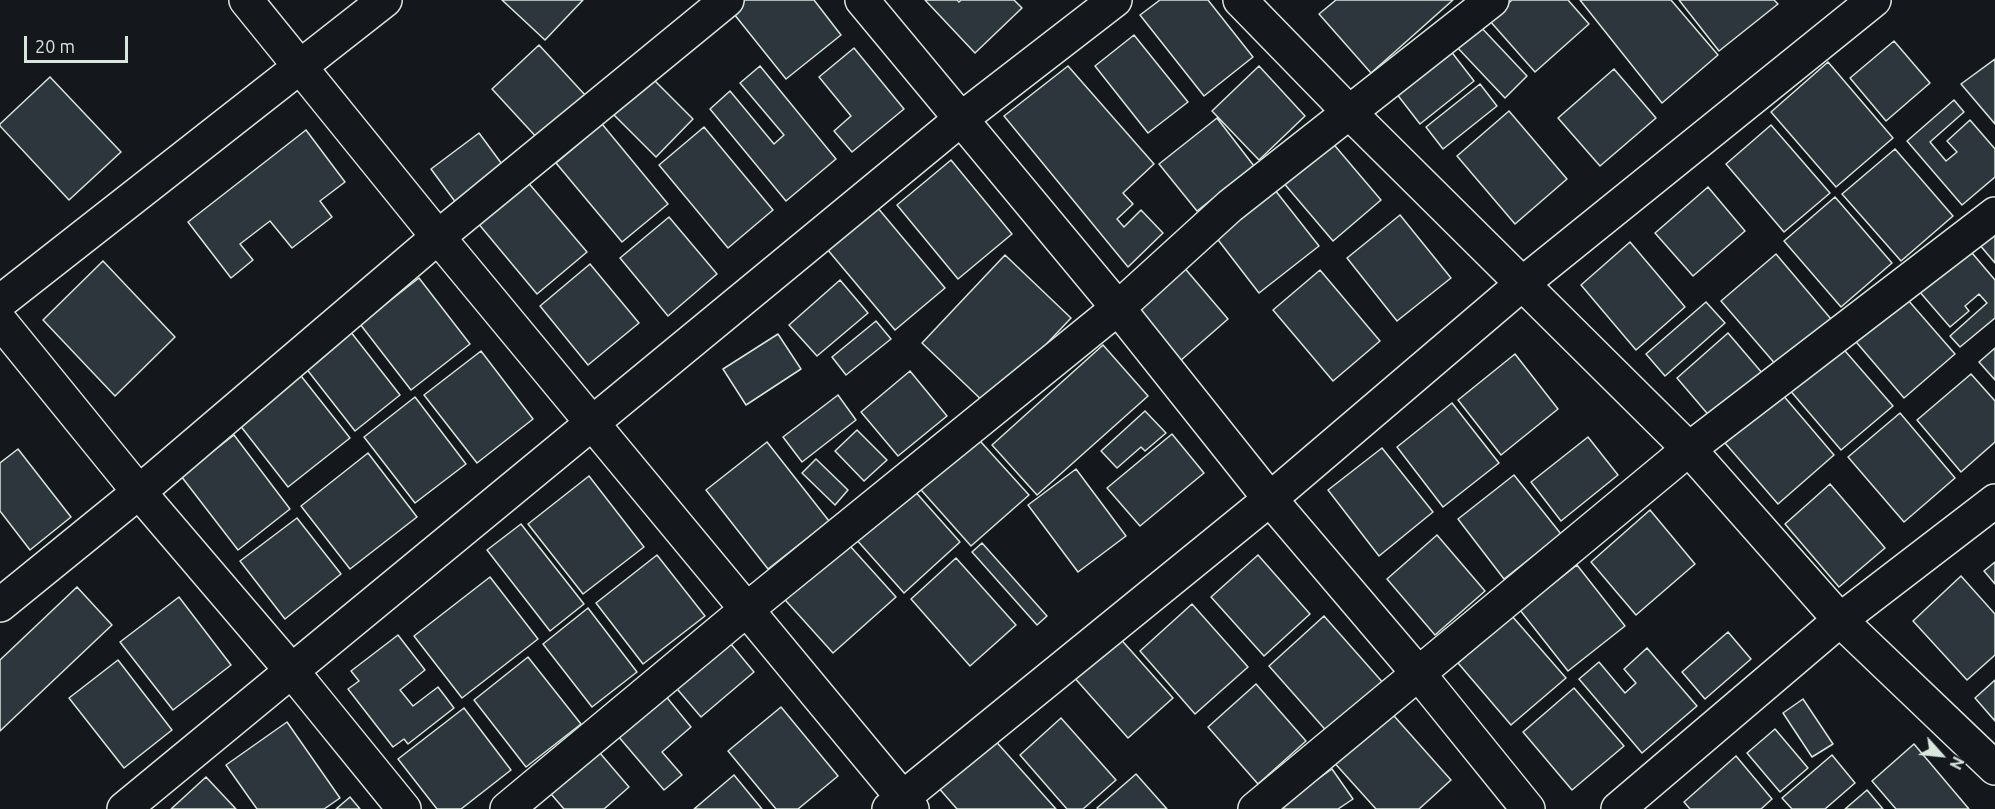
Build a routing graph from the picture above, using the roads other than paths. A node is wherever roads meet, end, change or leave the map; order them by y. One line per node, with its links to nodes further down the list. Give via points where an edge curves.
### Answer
1 (246, 0): 9 (street)
2 (385, 0): 9 (street)
3 (727, 0): 13 (street)
4 (862, 0): 11 (street)
5 (1115, 0): 11 (street)
6 (1240, 0): 10 (street)
7 (1492, 0): 10 (street)
8 (1874, 0): 14 (street)
9 (299, 67): 13 (street); 15 (street)
10 (1348, 112): 14 (street); 16 (street, via 1230,206)
11 (961, 119): 16 (street); 18 (street)
12 (1995, 214): 19 (street)
13 (438, 237): 18 (street); 20 (street)
14 (1522, 284): 19 (street); 21 (street)
15 (0, 302)
16 (1118, 308): 21 (street); 24 (street)
17 (0, 321): 20 (street)
18 (592, 423): 24 (street); 26 (street)
19 (1689, 449): 25 (street); 27 (street)
20 (139, 492): 23 (street); 26 (street)
21 (1270, 499): 27 (street); 29 (street)
22 (1995, 501): 25 (street)
23 (0, 605)
24 (746, 610): 29 (street); 32 (street)
25 (1840, 620): 28 (street); 35 (street)
26 (291, 670): 30 (street); 31 (street)
27 (1418, 673): 33 (street); 34 (street)
28 (1995, 768)
29 (901, 805)
30 (124, 809)
31 (404, 809)
32 (507, 809)
33 (1255, 809)
34 (1528, 809)
35 (1618, 809)

